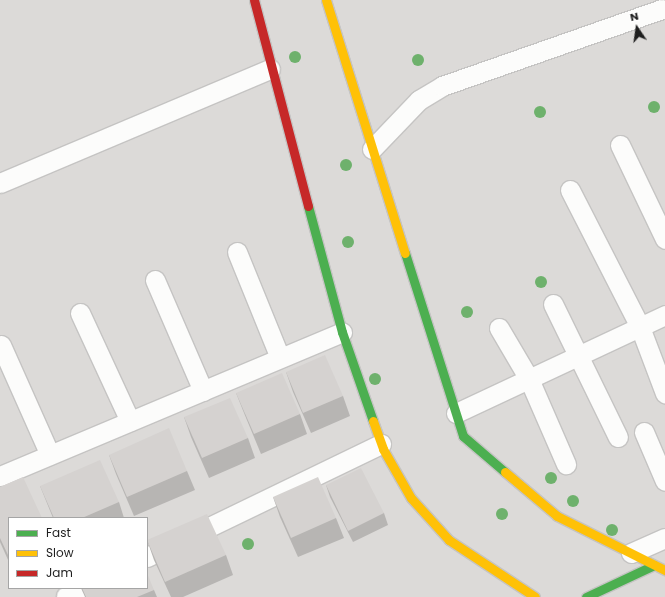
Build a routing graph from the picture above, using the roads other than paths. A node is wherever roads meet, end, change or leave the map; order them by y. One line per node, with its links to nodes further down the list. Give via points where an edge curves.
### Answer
1 (254, 0): 4 (street)
2 (326, 0): 6 (street)
3 (662, 9): 6 (street, via 433,90)
4 (270, 69): 7 (street); 17 (street)
5 (620, 145): 9 (street)
6 (372, 149): 24 (street)
7 (0, 183)
8 (570, 190): 15 (street)
9 (665, 239)
10 (237, 252): 20 (street)
11 (155, 280): 22 (street)
12 (553, 304): 19 (street)
13 (80, 313): 25 (street)
14 (665, 315): 15 (street)
15 (640, 327): 19 (street); 23 (street)
16 (499, 328): 21 (street)
17 (342, 332): 20 (street); 28 (street)
18 (1, 346): 29 (street)
19 (581, 354): 21 (street); 27 (street)
20 (280, 358): 22 (street)
21 (529, 379): 24 (street); 30 (street)
22 (202, 391): 25 (street)
23 (665, 393)
24 (456, 413): 34 (street, via 463,436 557,516)
25 (130, 421): 29 (street)
26 (644, 432): 32 (street)
27 (618, 436)
28 (381, 444): 35 (street); 38 (street, via 411,498 449,540)
29 (50, 455): 31 (street)
30 (566, 464)
31 (0, 476)
32 (665, 481)
33 (665, 538): 34 (street)
34 (631, 553): 36 (street)
35 (148, 557)
36 (654, 565): 37 (street); 39 (street)
37 (665, 570)
38 (535, 597)
39 (586, 597)

